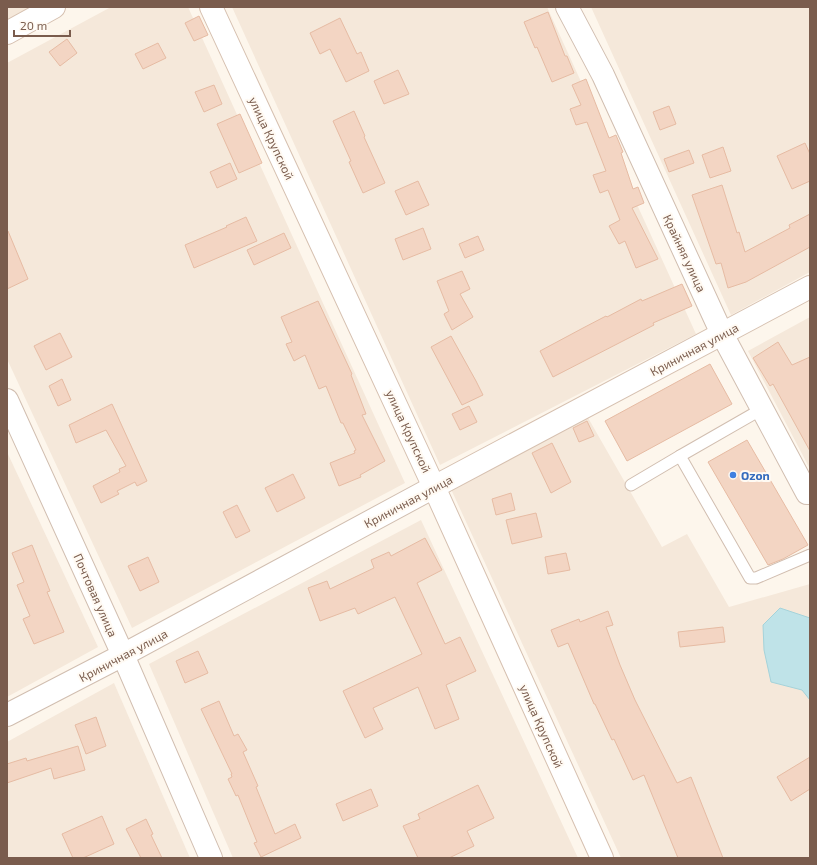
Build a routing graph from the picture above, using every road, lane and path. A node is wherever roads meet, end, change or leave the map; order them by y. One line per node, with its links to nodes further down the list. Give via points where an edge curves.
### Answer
1 (54, 7): 4 (street)
2 (211, 7): 11 (street, улица Крупской)
3 (567, 7): 6 (street, Крайняя улица, via 603,74)
4 (7, 33)
5 (810, 287): 6 (street, Криничная улица)
6 (722, 334): 8 (street, Крайняя улица); 11 (street, Криничная улица)
7 (7, 400): 14 (street, Почтовая улица)
8 (762, 409): 9 (lane); 12 (street, Крайняя улица)
9 (680, 456): 10 (lane); 13 (lane, via 750,578 756,578)
10 (631, 484)
11 (434, 487): 14 (street, Криничная улица); 17 (street, улица Крупской)
12 (809, 496)
13 (810, 555)
14 (123, 655): 15 (street, Криничная улица); 16 (street, Почтовая улица)
15 (7, 715)
16 (211, 858)
17 (602, 858)

